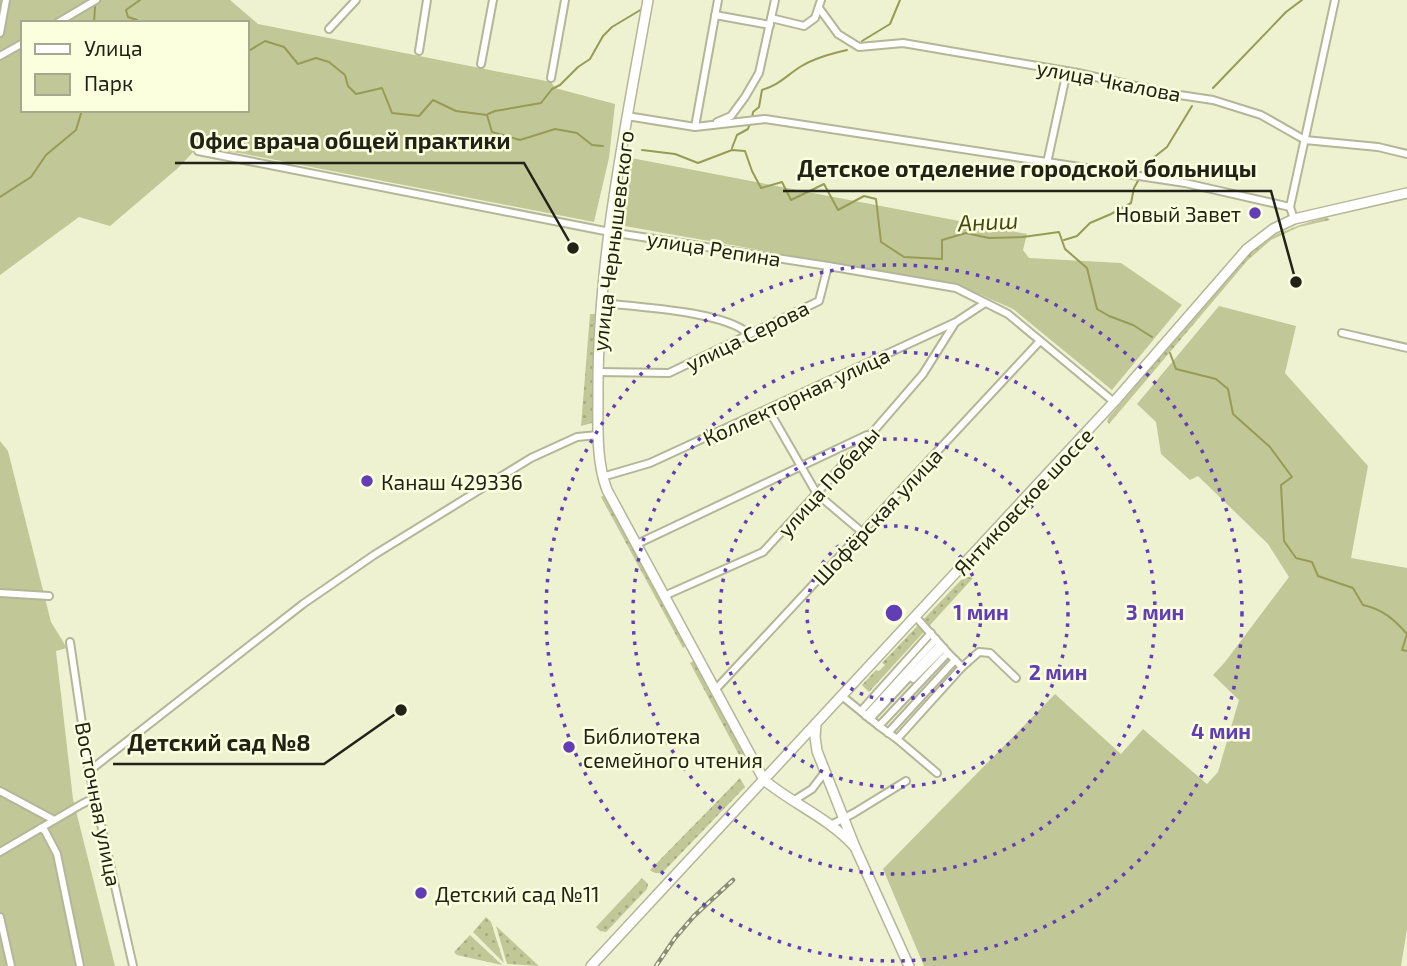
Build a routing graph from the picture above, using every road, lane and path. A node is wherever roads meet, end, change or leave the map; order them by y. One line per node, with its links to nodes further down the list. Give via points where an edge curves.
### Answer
1 (6, 0): 19 (street)
2 (78, 0): 14 (street)
3 (96, 0): 14 (street)
4 (356, 0): 18 (street)
5 (427, 0): 21 (street)
6 (493, 0): 23 (street)
7 (565, 0): 25 (street)
8 (648, 0): 26 (street, улица Чернышевского)
9 (718, 0): 15 (street)
10 (775, 0): 17 (street)
11 (821, 0): 13 (street)
12 (1335, 0): 29 (street)
13 (819, 8): 17 (street, via 804,26); 24 (street, улица Чкалова, via 838,34 859,47 904,43)
14 (81, 9): 16 (street)
15 (715, 15): 17 (street); 28 (street)
16 (60, 21)
17 (770, 21): 27 (street, via 759,73 731,116)
18 (329, 29)
19 (0, 33)
20 (21, 44): 22 (street)
21 (419, 51)
22 (0, 56)
23 (481, 64)
24 (1067, 71): 29 (street, улица Чкалова, via 1213,100 1261,115); 32 (street)
25 (551, 78)
26 (627, 116): 28 (street); 36 (street, улица Чернышевского)
27 (709, 126): 28 (street); 32 (street, via 765,119)
28 (695, 127)
29 (1305, 140): 31 (street, улица Чкалова); 34 (street)
30 (198, 151): 36 (street, улица Репина)
31 (1407, 154)
32 (1047, 163): 34 (street, via 1185,183)
33 (1407, 193): 35 (street, Янтиковское шоссе)
34 (1290, 207): 35 (street)
35 (1294, 219): 46 (street, Янтиковское шоссе, via 1247,248)
36 (610, 232): 37 (street, улица Репина); 38 (street, улица Чернышевского)
37 (828, 266): 39 (street, улица Репина, via 956,288); 42 (street, улица Серова, via 819,301)
38 (601, 303): 42 (street, via 733,323); 45 (street, улица Чернышевского)
39 (985, 303): 40 (street, Коллекторная улица); 43 (street, улица Репина, via 1008,314)
40 (956, 322): 47 (street, Коллекторная улица); 48 (street, улица Победы, via 923,374)
41 (1342, 333): 44 (street)
42 (749, 334): 45 (street, улица Серова, via 669,373)
43 (1040, 341): 46 (street, улица Репина); 53 (street, Шофёрская улица)
44 (1407, 348)
45 (598, 372): 49 (street, улица Чернышевского)
46 (1114, 402): 58 (street, Янтиковское шоссе)
47 (768, 409): 50 (street); 51 (street, Коллекторная улица, via 650,463)
48 (872, 433): 50 (street); 52 (street, улица Победы)
49 (598, 435): 51 (street, улица Чернышевского); 73 (street, via 577,437 531,458 374,555 303,604)
50 (801, 467): 52 (street); 54 (street)
51 (602, 477): 54 (street, улица Чернышевского)
52 (817, 494): 53 (street); 57 (street, улица Победы, via 763,552)
53 (862, 532): 63 (street, Шофёрская улица)
54 (637, 544): 57 (street, улица Чернышевского)
55 (0, 593): 56 (street)
56 (49, 596)
57 (664, 596): 63 (street, улица Чернышевского)
58 (915, 617): 61 (street); 65 (street, Янтиковское шоссе)
59 (70, 642): 73 (street, Восточная улица)
60 (955, 660): 61 (street); 66 (street); 70 (street)
61 (907, 671): 64 (street); 64 (street); 64 (street); 66 (street); 66 (street); 66 (street); 66 (street); 66 (street); 66 (street); 66 (street); 66 (street); 66 (street); 66 (street); 67 (street); 67 (street); 68 (street); 68 (street); 68 (street)
62 (1016, 678): 66 (street, via 990,653 979,652)
63 (714, 690): 76 (street, улица Чернышевского)
64 (907, 693): 66 (street); 67 (street); 68 (street)
65 (842, 696): 68 (street); 69 (street, Янтиковское шоссе)
66 (929, 704): 67 (street); 67 (street); 68 (street); 70 (street); 75 (street)
67 (894, 710): 68 (street)
68 (871, 718): 70 (street)
69 (816, 723): 71 (street, Янтиковское шоссе); 72 (street)
70 (888, 733)
71 (798, 743): 72 (street); 76 (street, Янтиковское шоссе)
72 (817, 751): 74 (street)
73 (89, 771): 80 (street, Восточная улица)
74 (825, 772): 79 (street, via 814,787); 81 (street)
75 (937, 773)
76 (764, 780): 79 (street); 91 (street, Янтиковское шоссе)
77 (906, 781): 81 (street)
78 (0, 791): 82 (street)
79 (793, 801): 83 (street)
80 (96, 802): 82 (street, via 82,803); 90 (street, Восточная улица)
81 (843, 818): 83 (street); 85 (street)
82 (54, 820): 84 (street)
83 (831, 825): 85 (street)
84 (41, 828): 86 (street); 89 (street, via 57,854)
85 (855, 847): 92 (street)
86 (0, 852)
87 (0, 917): 88 (street)
88 (11, 966)
89 (80, 966)
90 (133, 966)
91 (591, 966)
92 (909, 966)

